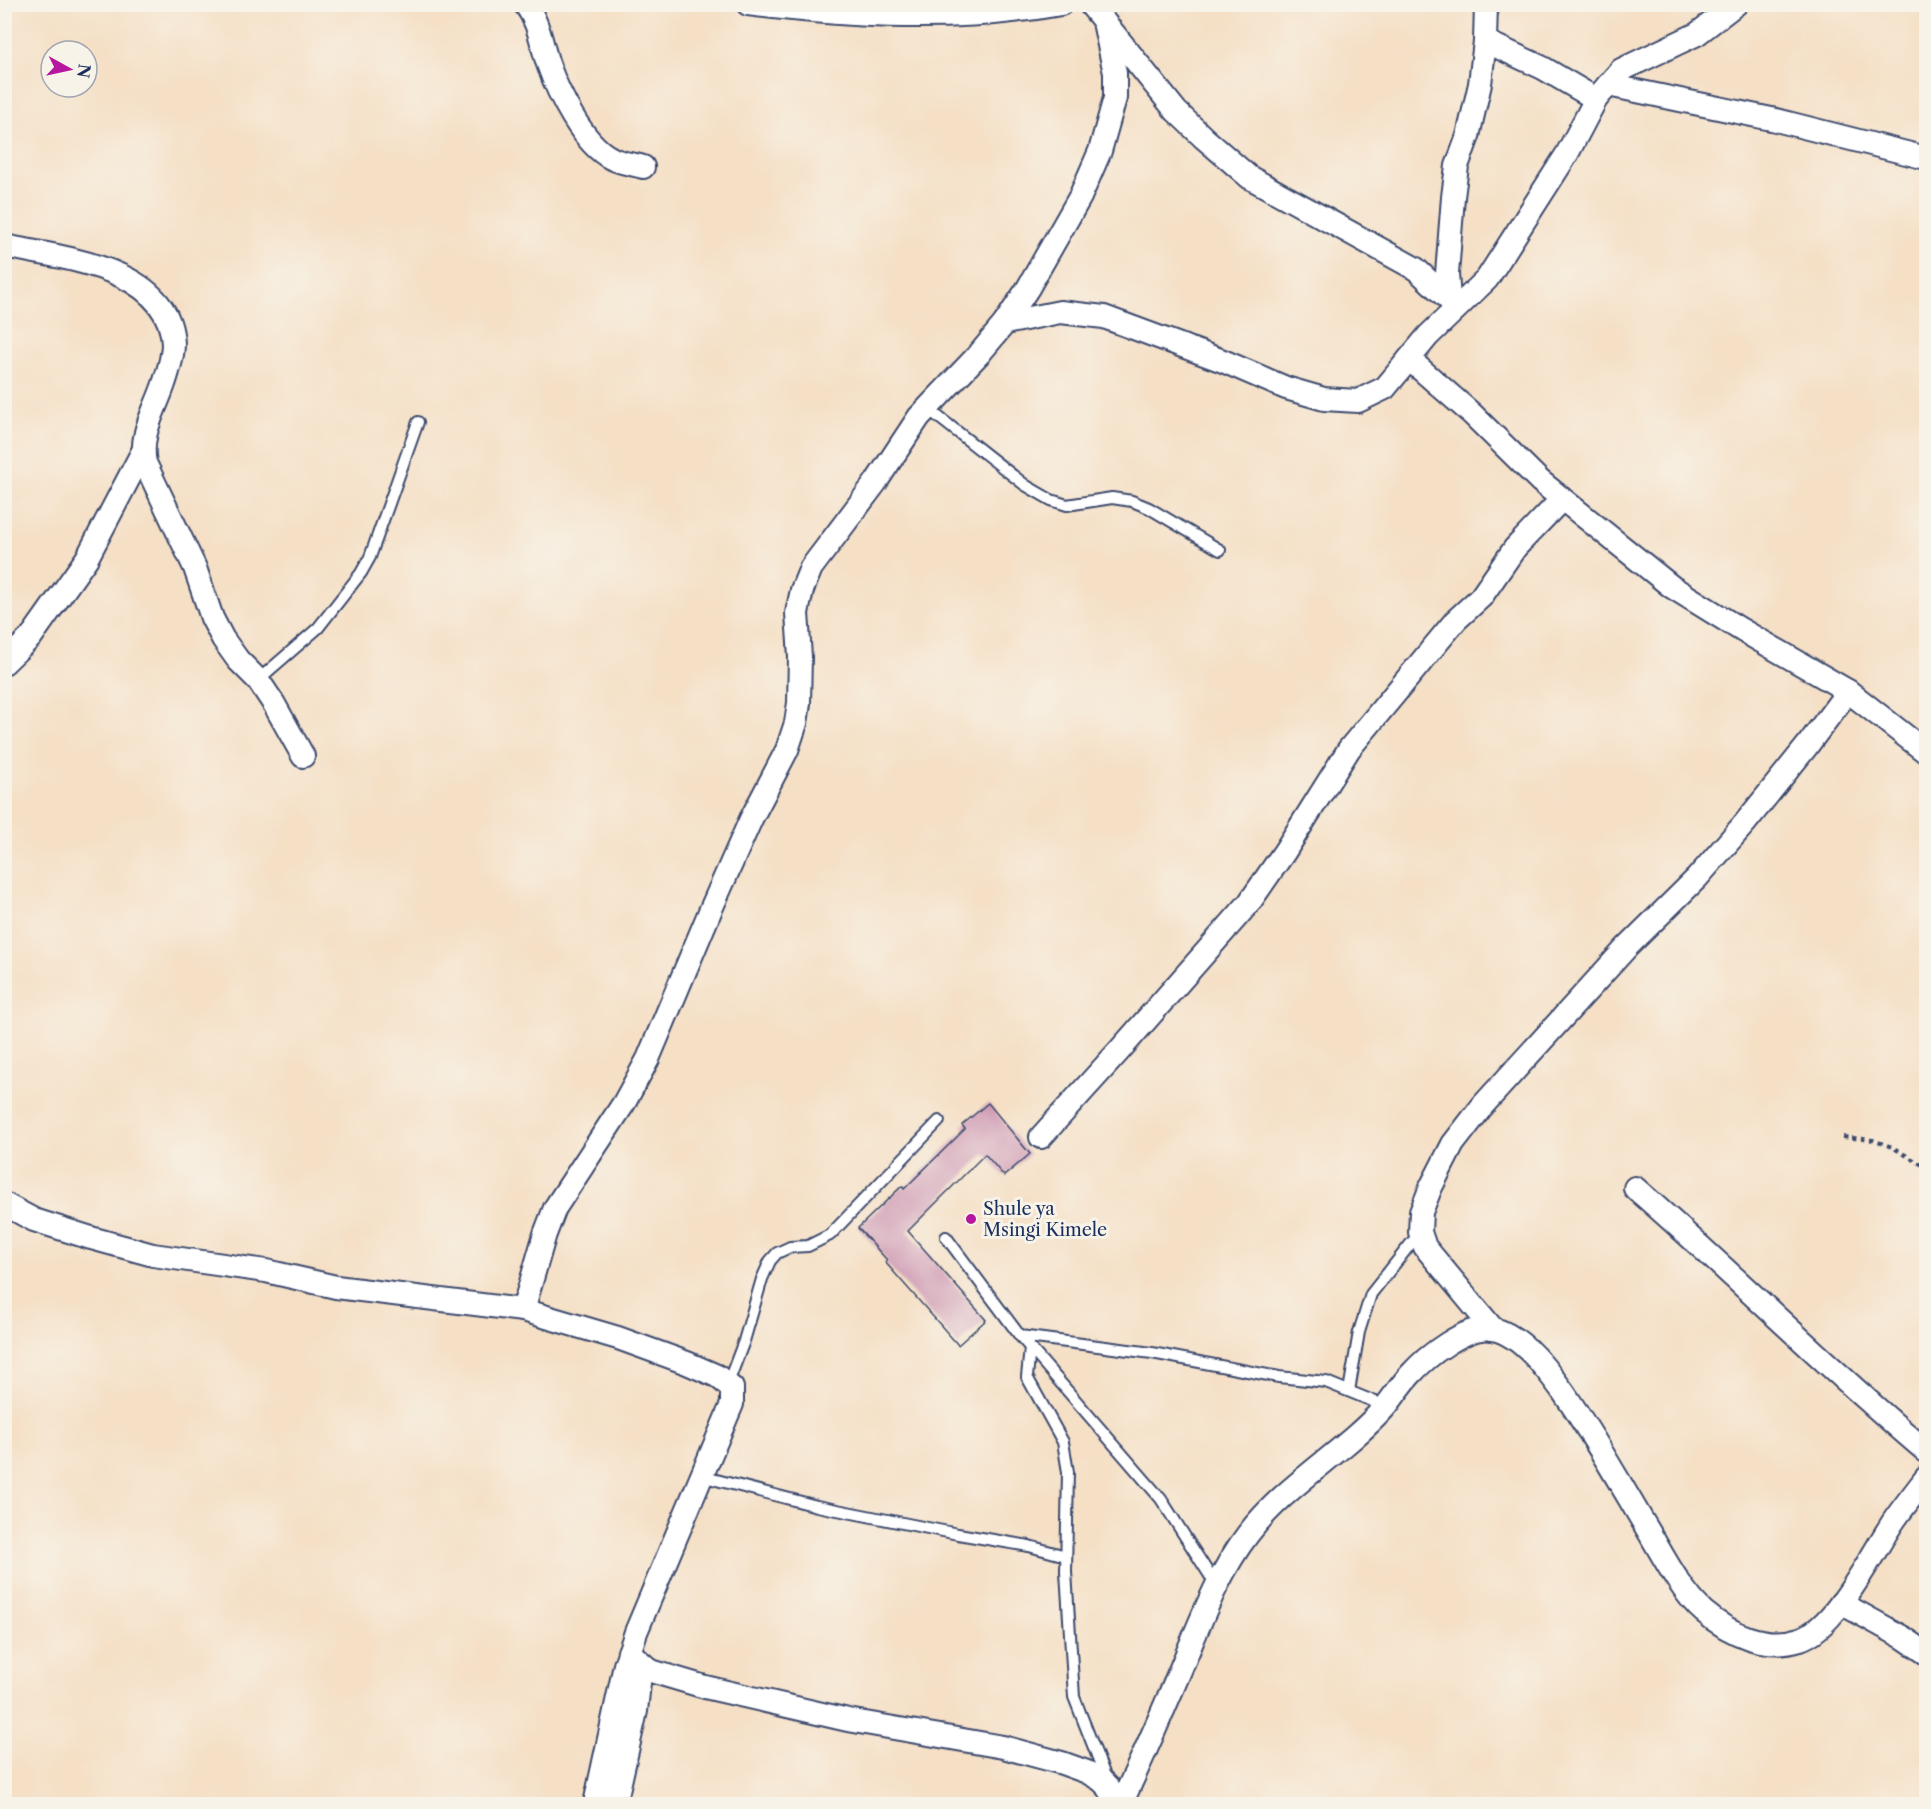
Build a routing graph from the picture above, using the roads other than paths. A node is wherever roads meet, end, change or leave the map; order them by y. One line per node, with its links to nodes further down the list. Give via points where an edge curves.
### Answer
1 (525, 4): 10 (street, via 541,35 560,95 588,139 611,158)
2 (748, 4): 3 (street, via 912,17 1032,10)
3 (1061, 4)
4 (1486, 4): 7 (street)
5 (1736, 4): 8 (street, via 1697,34 1621,70)
6 (1097, 13): 12 (street, via 1176,111 1249,177 1416,269); 13 (street, via 1115,73 1115,98 1100,151 1080,197)
7 (1485, 41): 8 (street); 12 (street, via 1476,105 1457,166 1453,197 1449,238)
8 (1602, 92): 9 (street, via 1776,120); 12 (street, via 1486,279)
9 (1926, 158)
10 (643, 167)
11 (4, 246): 17 (street, via 110,269 135,282 159,302 173,345)
12 (1453, 303): 14 (street)
13 (1005, 323): 14 (street, via 1060,312 1104,317 1324,399 1358,401 1386,388); 15 (street)
14 (1409, 359): 18 (street)
15 (927, 408): 19 (lane, via 1025,485 1051,500 1067,505 1112,498 1132,501); 31 (street, via 811,568 797,613 799,703 787,750 715,899 648,1059 555,1208)
16 (418, 423): 21 (lane, via 361,573 318,628)
17 (143, 451): 20 (street, via 87,558 31,638); 21 (street, via 154,485 195,568 212,618 238,660)
18 (1562, 499): 22 (street, via 1672,586); 26 (street, via 1515,548 1481,597 1456,620 1349,749 1249,903)
19 (1220, 550)
20 (4, 663)
21 (258, 680): 24 (street)
22 (1848, 691): 23 (street); 29 (street, via 1808,746 1704,870 1627,947 1484,1104 1448,1152 1421,1212)
23 (1926, 752)
24 (303, 756)
25 (939, 1121): 35 (lane, via 830,1235 808,1246 777,1253 762,1279)
26 (1041, 1137)
27 (1635, 1188): 38 (street)
28 (4, 1204): 31 (street, via 34,1220 153,1255 266,1271 336,1287)
29 (1420, 1232): 32 (street, via 1425,1247); 36 (lane, via 1371,1294 1359,1332)
30 (946, 1237): 33 (lane)
31 (522, 1310): 35 (street, via 628,1341)
32 (1493, 1329): 37 (street, via 1460,1336 1412,1373); 43 (street, via 1525,1347 1551,1376 1587,1426 1674,1574 1702,1611 1735,1633 1766,1643 1799,1640 1819,1630)
33 (1020, 1336): 34 (lane); 36 (lane, via 1326,1382)
34 (1030, 1348): 41 (lane, via 1027,1377 1063,1442 1068,1472); 42 (lane, via 1161,1499)
35 (728, 1383): 39 (street, via 732,1404)
36 (1349, 1391): 37 (lane)
37 (1386, 1406): 42 (street, via 1278,1500 1247,1534)
38 (1926, 1451)
39 (701, 1475): 41 (lane, via 817,1506); 45 (street)
40 (1926, 1478): 43 (street)
41 (1066, 1556): 46 (lane, via 1074,1697)
42 (1216, 1586): 46 (street)
43 (1841, 1603): 44 (street)
44 (1926, 1653)
45 (635, 1658): 46 (street, via 651,1671 705,1688 1013,1750 1087,1772 1101,1780); 47 (street, via 625,1665); 48 (street, via 636,1711)
46 (1116, 1799)
47 (595, 1804)
48 (615, 1804)

